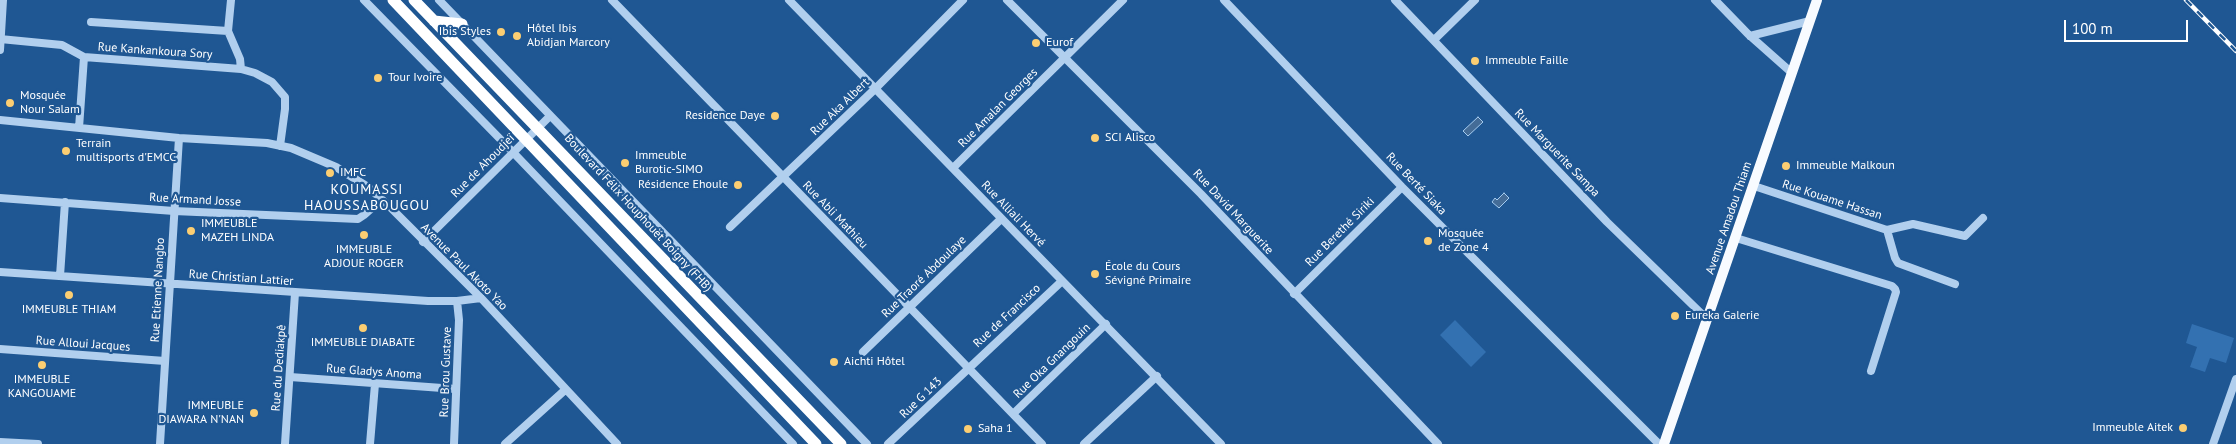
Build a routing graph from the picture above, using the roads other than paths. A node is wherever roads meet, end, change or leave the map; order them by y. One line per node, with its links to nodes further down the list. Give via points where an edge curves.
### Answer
1 (3, 0): 23 (street)
2 (231, 0): 21 (street)
3 (364, 0): 38 (street)
4 (393, 0): 36 (highway)
5 (414, 0): 17 (highway, Boulevard Félix Houphouët Boigny (FHB))
6 (439, 0): 20 (street)
7 (612, 0): 40 (street, Rue Abli Mathieu)
8 (789, 0): 30 (street, Rue Alliali Hervé)
9 (963, 0): 30 (street, Rue Aka Albert)
10 (1007, 0): 27 (street, Rue David Marguerite)
11 (1122, 0): 27 (street, Rue Amalan Georges)
12 (1224, 0): 42 (street, Rue Berté Siaka)
13 (1395, 0): 24 (street, Rue Marguerite Sampa)
14 (1475, 0): 24 (street)
15 (1716, 0): 22 (street)
16 (1817, 0): 18 (main road, Avenue Amadou Thiam)
17 (434, 21): 20 (highway); 34 (highway, Boulevard Félix Houphouët Boigny (FHB))
18 (1810, 21): 22 (street); 29 (main road, Avenue Amadou Thiam)
19 (91, 22): 21 (street)
20 (462, 24): 31 (street)
21 (228, 31): 28 (street)
22 (1750, 36): 29 (street)
23 (1, 39): 25 (street); 26 (street, Rue Kankankoura Sory, via 62,44)
24 (1434, 40): 63 (street, Rue Marguerite Sampa, via 1607,222)
25 (0, 50)
26 (84, 57): 28 (street, Rue Kankankoura Sory); 33 (street)
27 (1065, 58): 39 (street, Rue Amalan Georges); 59 (street, Rue David Marguerite, via 1201,194)
28 (241, 69): 37 (street, Rue Kankankoura Sory, via 272,82 285,97)
29 (1792, 73): 41 (main road, Avenue Amadou Thiam)
30 (876, 88): 39 (street, Rue Alliali Hervé); 40 (street, Rue Aka Albert)
31 (550, 116): 34 (street, Rue de Ahoudjeï); 88 (street)
32 (0, 120): 33 (street, Avenue Paul Akoto Yao)
33 (79, 128): 35 (street, Avenue Paul Akoto Yao)
34 (538, 128): 36 (street, Rue de Ahoudjeï); 87 (highway, Boulevard Félix Houphouët Boigny (FHB))
35 (179, 138): 37 (street, Avenue Paul Akoto Yao); 46 (street, Rue Etienne Nangbo)
36 (526, 140): 38 (street, Rue de Ahoudjeï); 86 (highway)
37 (280, 146): 44 (street, Avenue Paul Akoto Yao, via 336,166)
38 (514, 152): 52 (street, Rue de Ahoudjeï); 85 (street)
39 (953, 168): 48 (street, Rue Alliali Hervé)
40 (784, 178): 49 (street, Rue Aka Albert); 62 (street, Rue Abli Mathieu)
41 (1754, 186): 50 (street, Rue Kouame Hassan); 51 (main road, Avenue Amadou Thiam)
42 (1402, 187): 59 (street, Rue Berethé Siriki); 94 (street, Rue Berté Siaka)
43 (0, 198): 45 (street, Rue Armand Josse)
44 (382, 200): 46 (street, Rue Armand Josse, via 358,218); 52 (street, Avenue Paul Akoto Yao)
45 (65, 202): 46 (street, Rue Armand Josse); 54 (street)
46 (174, 211): 57 (street, Rue Etienne Nangbo)
47 (1983, 218): 50 (street, Rue Kouame Hassan, via 1965,236 1913,224)
48 (1001, 219): 55 (street, Rue Alliali Hervé); 62 (street, Rue Traoré Abdoulaye)
49 (730, 227)
50 (1887, 230): 56 (street, via 1898,263)
51 (1736, 238): 63 (main road, Avenue Amadou Thiam); 69 (street, via 1895,288)
52 (423, 242): 60 (street, Avenue Paul Akoto Yao)
53 (0, 272): 54 (street, Rue Christian Lattier)
54 (60, 276): 57 (street, Rue Christian Lattier)
55 (1062, 281): 64 (street, Rue Alliali Hervé); 68 (street, Rue de Francisco)
56 (1955, 284)
57 (169, 285): 58 (street, Rue Christian Lattier); 67 (street, Rue Etienne Nangbo)
58 (295, 293): 61 (street, Rue Christian Lattier); 71 (street, Rue du Dediakpê)
59 (1294, 294): 93 (street, Rue David Marguerite)
60 (481, 298): 61 (street, Rue Christian Lattier); 75 (street, Avenue Paul Akoto Yao)
61 (457, 302): 74 (street, Rue Brou Gustave)
62 (909, 308): 66 (street, Rue Traoré Abdoulaye); 68 (street, Rue Abli Mathieu)
63 (1706, 319): 95 (main road, Avenue Amadou Thiam)
64 (1106, 324): 70 (street, Rue Alliali Hervé); 76 (street, Rue Oka Gnangouin)
65 (0, 349): 67 (street, Rue Alloui Jacques)
66 (863, 352)
67 (165, 361): 79 (street, Rue Etienne Nangbo)
68 (968, 368): 76 (street, Rue Abli Mathieu); 89 (street, Rue G 143)
69 (1871, 371)
70 (1157, 376): 91 (street); 92 (street, Rue Alliali Hervé)
71 (290, 377): 73 (street, Rue Gladys Anoma); 80 (street, Rue du Dediakpê)
72 (2236, 379): 96 (street)
73 (374, 384): 74 (street, Rue Gladys Anoma); 81 (street)
74 (456, 389): 82 (street, Rue Brou Gustave)
75 (565, 390): 83 (street); 84 (street, Avenue Paul Akoto Yao)
76 (1013, 414): 90 (street, Rue Abli Mathieu)
77 (0, 442): 78 (street)
78 (38, 444)
79 (160, 444)
80 (285, 444)
81 (370, 444)
82 (454, 444)
83 (505, 444)
84 (617, 444)
85 (793, 444)
86 (816, 444)
87 (841, 444)
88 (867, 444)
89 (888, 444)
90 (1042, 444)
91 (1084, 444)
92 (1221, 444)
93 (1438, 444)
94 (1659, 444)
95 (1664, 444)
96 (2213, 444)

